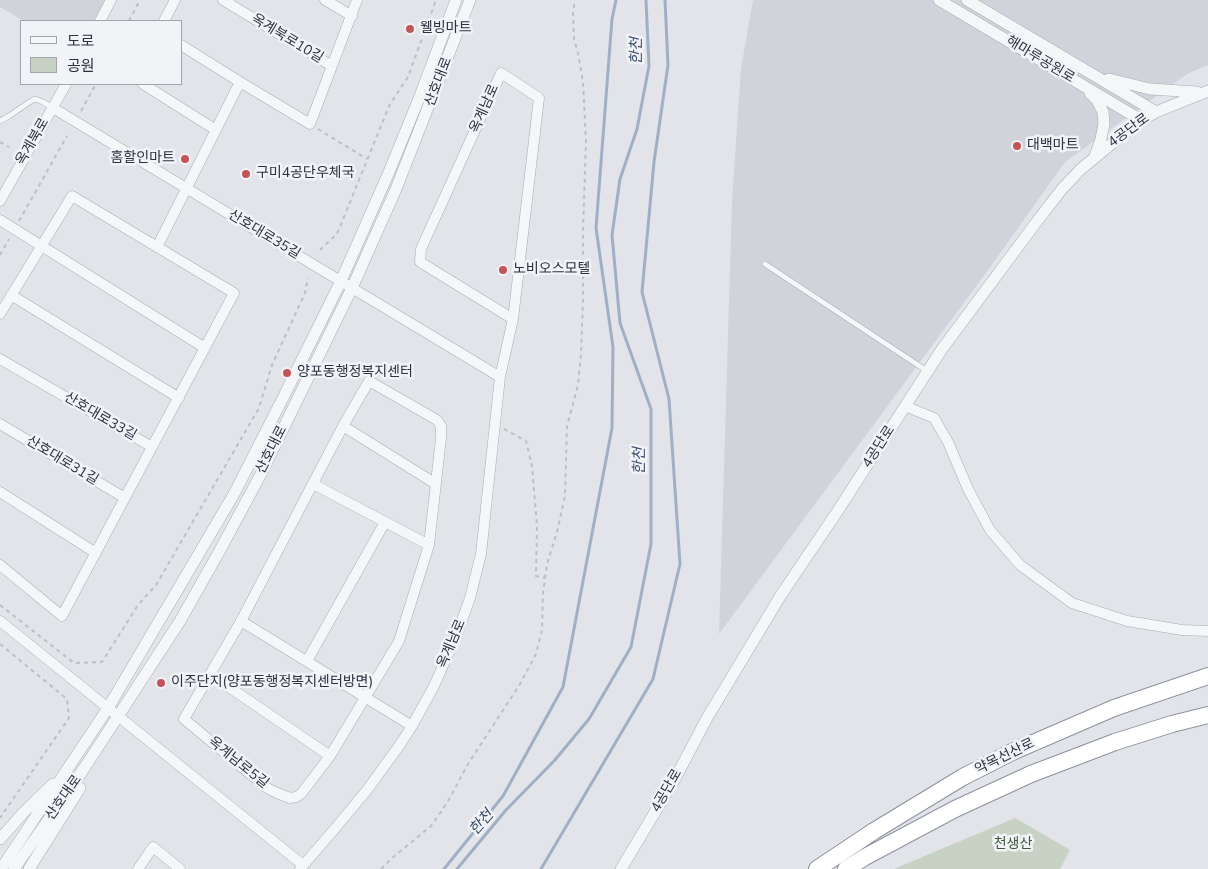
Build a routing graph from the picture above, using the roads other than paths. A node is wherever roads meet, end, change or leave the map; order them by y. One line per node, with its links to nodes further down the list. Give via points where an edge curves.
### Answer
1 (111, 0): 11 (street)
2 (175, 0): 12 (street)
3 (223, 0): 14 (street, 옥계북로10길)
4 (326, 0): 10 (street)
5 (357, 0): 10 (street, 옥계북로10길)
6 (456, 0): 33 (street, 산호대로, via 393,164)
7 (470, 0): 34 (street, 산호대로, via 396,189)
8 (940, 0): 19 (street, 해마루공원로)
9 (967, 0): 15 (street, 해마루공원로)
10 (352, 16): 14 (street, 옥계북로10길)
11 (101, 20)
12 (165, 20)
13 (182, 47): 16 (street)
14 (332, 66): 16 (street, via 310,124)
15 (1094, 75): 20 (street, via 1150,89); 22 (street, 해마루공원로)
16 (240, 82): 25 (street)
17 (65, 85): 21 (street, 옥계북로)
18 (145, 85): 25 (street)
19 (1084, 86): 23 (street, 해마루공원로); 26 (street, via 1098,100 1104,124)
20 (1206, 91): 22 (street, 4공단로)
21 (53, 108): 24 (lane, via 35,99); 27 (street, 산호대로35길); 28 (street, 옥계북로)
22 (1156, 112): 23 (street, 4공단로)
23 (1141, 120): 26 (street, 4공단로)
24 (0, 121)
25 (216, 130): 27 (street)
26 (1094, 157): 40 (street, 4공단로, via 1062,189)
27 (186, 189): 31 (street); 33 (street, 산호대로35길)
28 (0, 201)
29 (0, 220): 30 (street)
30 (42, 246): 31 (street, 산호대로33길, via 72,196); 35 (street, 산호대로33길); 38 (street)
31 (157, 247): 38 (street, 산호대로33길, via 234,293)
32 (765, 264): 40 (lane)
33 (341, 282): 34 (street); 62 (street, 산호대로, via 234,494)
34 (352, 288): 41 (street); 64 (street, 산호대로, via 219,552 180,621)
35 (11, 295): 36 (street, 산호대로33길); 42 (street)
36 (0, 314)
37 (513, 319): 37 (street, 옥계남로, via 420,262 421,249 501,73 538,98); 41 (street, 옥계남로)
38 (205, 348): 42 (street, 산호대로33길)
39 (0, 359): 46 (street, 산호대로33길)
40 (927, 372): 43 (street, 4공단로)
41 (500, 377): 65 (street, 옥계남로, via 481,554 470,598 434,686)
42 (178, 398): 46 (street, 산호대로33길)
43 (905, 406): 57 (street, via 934,418 990,530 1020,565 1072,603 1128,622); 75 (street, 4공단로, via 766,620)
44 (0, 424): 50 (street, 산호대로31길)
45 (343, 426): 47 (street, 옥계남로5길); 48 (street); 48 (street, 옥계남로5길, via 369,381 437,420 441,426 441,438)
46 (152, 447): 50 (street)
47 (313, 484): 51 (street); 56 (street, 옥계남로5길)
48 (436, 484): 52 (street, 옥계남로5길)
49 (0, 492): 53 (street)
50 (125, 498): 53 (street)
51 (384, 522): 52 (street); 58 (street)
52 (429, 545): 61 (street, 옥계남로5길, via 399,641)
53 (96, 553): 54 (street, via 62,616)
54 (0, 565)
55 (0, 621): 62 (street)
56 (241, 621): 58 (street); 59 (street, 옥계남로5길)
57 (1208, 631)
58 (307, 661): 61 (street)
59 (210, 674): 66 (street); 66 (street, 옥계남로5길, via 184,719 267,788 283,796 296,797)
60 (1208, 676): 76 (highway, 약목선산로, via 1114,708 1012,752 963,777)
61 (366, 697): 65 (street); 66 (street, 옥계남로5길)
62 (108, 708): 64 (street); 67 (street, 산호대로)
63 (1208, 715): 77 (highway, 약목선산로, via 1115,742 1030,774 955,809)
64 (117, 716): 69 (street); 71 (street, 산호대로); 72 (street, via 104,748)
65 (412, 726): 69 (street, 옥계남로, via 367,790)
66 (330, 756)
67 (64, 775): 68 (street); 70 (street, 산호대로)
68 (0, 839)
69 (302, 867)
70 (1, 869)
71 (14, 869)
72 (29, 869)
73 (138, 869): 74 (street, via 153,847)
74 (180, 869)
75 (621, 869)
76 (817, 869)
77 (846, 869)

